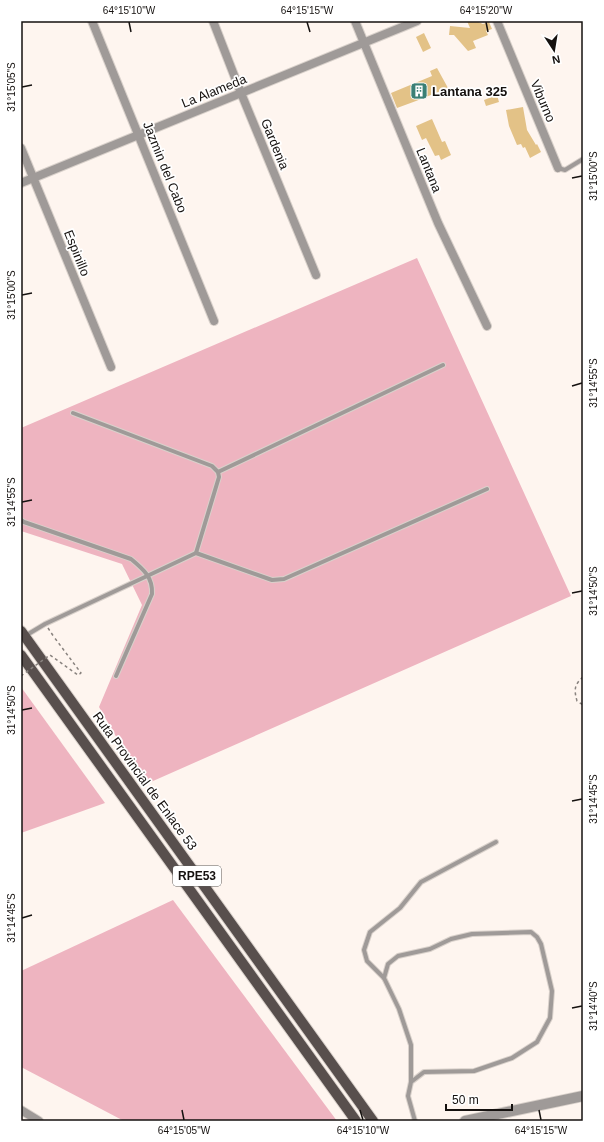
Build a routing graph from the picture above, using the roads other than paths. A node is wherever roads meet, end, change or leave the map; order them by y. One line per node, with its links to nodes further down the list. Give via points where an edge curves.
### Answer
1 (92, 21): 8 (street, Jazmin del Cabo)
2 (213, 21): 7 (street, Gardenia)
3 (355, 21): 6 (street, Lantana)
4 (417, 21): 6 (street, La Alameda)
5 (497, 21): 11 (street, Viburno)
6 (364, 43): 7 (street, La Alameda); 16 (street, Lantana, via 438,224)
7 (241, 93): 8 (street, La Alameda); 14 (street, Gardenia)
8 (139, 135): 12 (street, La Alameda); 15 (street, Jazmin del Cabo)
9 (21, 148): 12 (street, Espinillo)
10 (583, 159): 11 (lane, via 565,170)
11 (558, 168)
12 (34, 178): 13 (street, La Alameda); 18 (street, Espinillo)
13 (21, 183)
14 (316, 275)
15 (214, 321)
16 (487, 326)
17 (443, 365): 20 (lane)
18 (111, 368)
19 (73, 413): 20 (lane, via 212,466)
20 (218, 472): 23 (lane, via 219,478)
21 (488, 489): 23 (lane, via 284,579 272,580)
22 (21, 520): 24 (lane, via 131,560)
23 (196, 553): 24 (lane)
24 (148, 576): 25 (lane); 27 (lane, via 152,594)
25 (23, 634): 35 (main road, Ruta Provincial de Enlace 53 / RPE53)
26 (21, 655): 34 (main road, Ruta Provincial de Enlace 53 / RPE53)
27 (116, 676)
28 (496, 842): 29 (lane, via 421,882 400,908 370,932 364,950 367,961)
29 (384, 978): 30 (lane, via 399,1009 411,1045); 30 (lane, via 388,964 398,956 430,949 450,939 472,934 531,932 541,944 552,991 550,1018 537,1042 512,1058 474,1071 424,1072)
30 (411, 1082): 36 (lane, via 408,1096)
31 (583, 1096): 37 (street)
32 (21, 1110): 33 (street)
33 (39, 1121)
34 (356, 1121)
35 (373, 1121)
36 (415, 1121)
37 (465, 1121)

